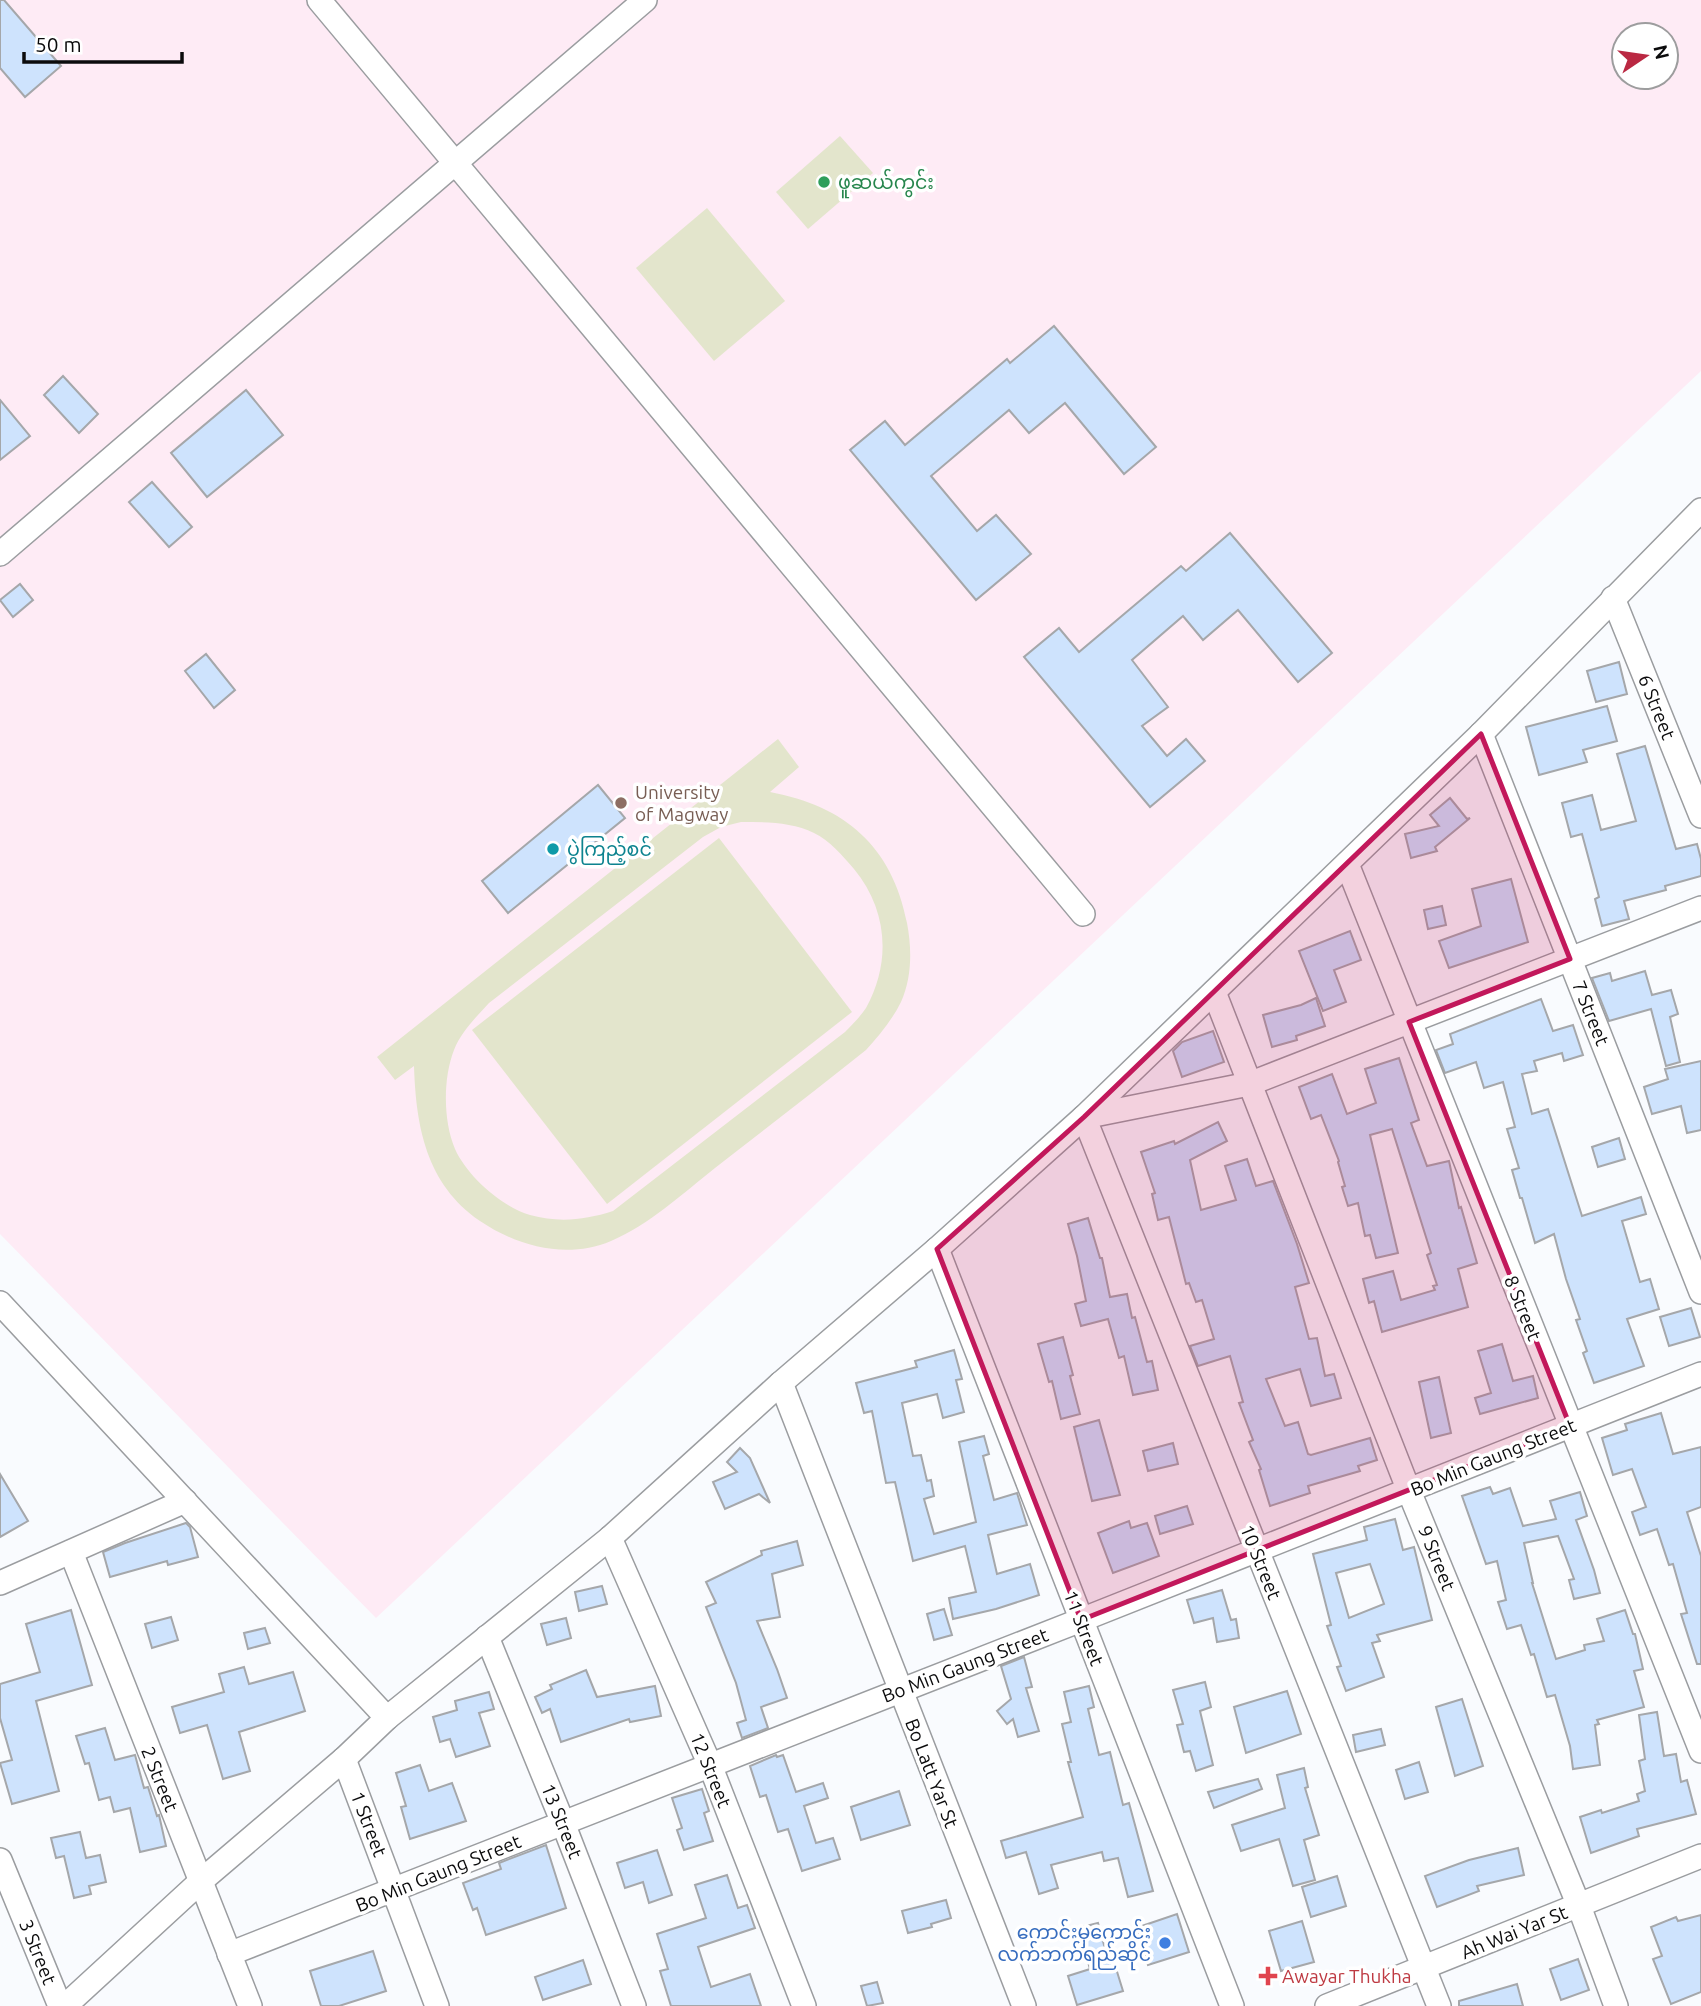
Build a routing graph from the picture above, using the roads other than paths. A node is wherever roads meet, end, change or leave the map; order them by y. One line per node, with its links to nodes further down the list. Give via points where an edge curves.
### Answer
1 (319, 0): 3 (street)
2 (645, 0): 3 (street)
3 (457, 163): 5 (street); 11 (street)
4 (1701, 510): 6 (street)
5 (0, 554)
6 (1613, 598): 7 (street); 8 (street, 6 Street)
7 (1481, 734): 9 (street); 12 (street, 7 Street)
8 (1701, 816)
9 (1347, 864): 13 (street); 14 (street, 8 Street)
10 (1701, 908): 12 (street)
11 (1083, 914)
12 (1570, 959): 14 (street); 18 (street, 7 Street)
13 (1214, 992): 15 (street, 9 Street); 16 (street)
14 (1409, 1022): 15 (street); 22 (street, 8 Street)
15 (1250, 1084): 16 (street); 23 (street, 9 Street)
16 (1084, 1118): 17 (street); 26 (street, 10 Street)
17 (937, 1250): 21 (street); 29 (street, 11 Street)
18 (1701, 1292)
19 (0, 1303): 24 (street)
20 (1701, 1374): 22 (street, Bo Min Gaung Street)
21 (781, 1383): 25 (street); 31 (street, Bo Latt Yar St)
22 (1570, 1426): 23 (street, Bo Min Gaung Street); 33 (street, 8 Street)
23 (1409, 1490): 26 (street, Bo Min Gaung Street); 41 (street, 9 Street)
24 (186, 1501): 27 (street); 32 (street)
25 (610, 1538): 30 (street); 35 (street, 12 Street)
26 (1255, 1549): 29 (street, Bo Min Gaung Street); 43 (street, 10 Street)
27 (71, 1552): 28 (street); 39 (street, 2 Street)
28 (0, 1583)
29 (1081, 1620): 31 (street, Bo Min Gaung Street); 50 (street, 11 Street)
30 (487, 1636): 32 (street); 36 (street, 13 Street)
31 (900, 1690): 35 (street, Bo Min Gaung Street); 49 (street, Bo Latt Yar St)
32 (387, 1718): 34 (street)
33 (1701, 1751)
34 (344, 1759): 39 (street); 40 (street, 1 Street)
35 (710, 1765): 36 (street, Bo Min Gaung Street); 48 (street, 12 Street)
36 (563, 1823): 40 (street, Bo Min Gaung Street); 47 (street, 13 Street)
37 (1701, 1856): 41 (street, Ah Wai Yar St)
38 (0, 1860): 44 (street, 3 Street)
39 (201, 1881): 42 (street, 2 Street); 44 (street)
40 (394, 1891): 42 (street, Bo Min Gaung Street); 46 (street, 1 Street)
41 (1579, 1906): 43 (street, Ah Wai Yar St); 53 (street, 9 Street)
42 (229, 1954): 45 (street, 2 Street)
43 (1425, 1968): 51 (street, Ah Wai Yar St); 52 (street, 10 Street)
44 (63, 2006)
45 (250, 2006)
46 (437, 2006)
47 (634, 2006)
48 (804, 2006)
49 (1024, 2006)
50 (1232, 2006)
51 (1327, 2006)
52 (1439, 2006)
53 (1616, 2006)

